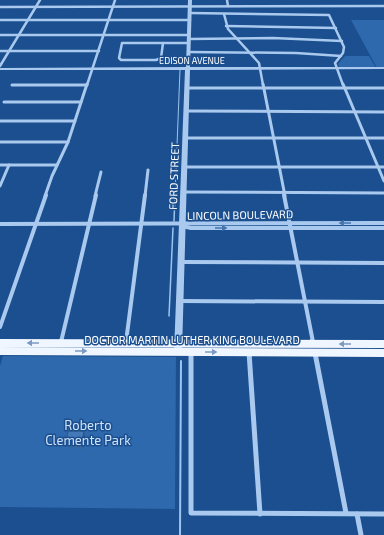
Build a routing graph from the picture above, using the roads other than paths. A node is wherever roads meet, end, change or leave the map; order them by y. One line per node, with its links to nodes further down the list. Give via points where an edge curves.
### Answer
1 (40, 0): 8 (street)
2 (115, 0): 9 (street)
3 (190, 0): 10 (street, FORD STREET)
4 (227, 0): 5 (street)
5 (228, 6): 6 (street); 10 (street)
6 (384, 6)
7 (0, 7): 8 (street)
8 (35, 7): 9 (street); 14 (street)
9 (112, 7): 10 (street); 15 (street)
10 (190, 7): 11 (street, FORD STREET)
11 (190, 13): 12 (street); 16 (street, FORD STREET)
12 (224, 14): 17 (street); 18 (street, via 329,15)
13 (0, 20): 14 (street)
14 (27, 20): 15 (street); 20 (street)
15 (108, 20): 16 (street); 21 (street)
16 (190, 20): 22 (street, FORD STREET)
17 (226, 26): 18 (street); 23 (street)
18 (336, 28): 24 (street)
19 (0, 35): 20 (street)
20 (19, 35): 21 (street); 27 (street)
21 (104, 35): 22 (street); 28 (street)
22 (189, 39): 23 (street); 25 (street); 29 (street, FORD STREET)
23 (234, 39): 24 (street, via 292,38); 30 (street)
24 (342, 41): 31 (street, via 344,47)
25 (163, 43): 25 (street, via 122,43 119,58 160,59)
26 (0, 51): 27 (street)
27 (9, 51): 28 (street); 32 (street)
28 (99, 51): 37 (street)
29 (189, 52): 30 (street); 33 (street, FORD STREET)
30 (249, 52): 31 (street); 34 (street, via 257,60)
31 (341, 56): 35 (street, via 335,63)
32 (0, 68): 37 (street, EDISON AVENUE)
33 (188, 68): 34 (street, EDISON AVENUE); 37 (street, EDISON AVENUE); 40 (street, FORD STREET)
34 (260, 68): 35 (street, EDISON AVENUE); 41 (street)
35 (336, 68): 36 (street, EDISON AVENUE); 42 (street)
36 (384, 68)
37 (93, 69): 39 (street)
38 (12, 85): 39 (street)
39 (87, 85): 45 (street)
40 (187, 88): 41 (street); 46 (street, FORD STREET)
41 (264, 88): 42 (street); 47 (street)
42 (345, 88): 43 (street); 48 (street)
43 (384, 88)
44 (4, 102): 45 (street)
45 (81, 102): 51 (street)
46 (186, 111): 47 (street); 52 (street, FORD STREET)
47 (268, 112): 48 (street); 53 (street)
48 (355, 112): 49 (street); 54 (street)
49 (384, 112)
50 (0, 121): 51 (street)
51 (74, 122): 57 (street)
52 (185, 138): 53 (street); 63 (street, FORD STREET)
53 (274, 138): 54 (street); 64 (street)
54 (366, 138): 55 (street); 61 (street)
55 (384, 138)
56 (0, 142): 57 (street)
57 (68, 142): 60 (street)
58 (0, 165): 59 (street)
59 (9, 165): 60 (street); 68 (street)
60 (57, 165): 75 (street)
61 (378, 167): 62 (street); 64 (street); 67 (street)
62 (384, 167)
63 (184, 168): 64 (street); 69 (street, FORD STREET)
64 (280, 168): 70 (street)
65 (148, 170): 77 (street)
66 (101, 172): 76 (street)
67 (384, 181)
68 (0, 186)
69 (184, 192): 70 (street); 78 (street, FORD STREET)
70 (284, 192): 71 (street); 72 (street)
71 (384, 193)
72 (290, 223): 73 (street, LINCOLN BOULEVARD, one-way to 72); 78 (street, LINCOLN BOULEVARD); 79 (street)
73 (384, 223)
74 (0, 224): 75 (street, LINCOLN BOULEVARD)
75 (35, 224): 76 (street, LINCOLN BOULEVARD); 87 (street)
76 (88, 224): 77 (street, LINCOLN BOULEVARD); 90 (street)
77 (141, 225): 78 (street, LINCOLN BOULEVARD); 91 (street)
78 (182, 225): 79 (street, LINCOLN BOULEVARD, one-way to 79, via 191,228); 81 (street, FORD STREET)
79 (291, 228): 80 (street, LINCOLN BOULEVARD); 82 (street)
80 (384, 228)
81 (181, 262): 82 (street); 84 (street, FORD STREET)
82 (298, 263): 83 (street); 85 (street)
83 (384, 263)
84 (179, 301): 85 (street); 93 (street, FORD STREET)
85 (305, 302): 86 (street); 95 (street)
86 (384, 302)
87 (0, 327)
88 (0, 343): 89 (main road, DOCTOR MARTIN LUTHER KING BOULEVARD)
89 (14, 343): 90 (main road, DOCTOR MARTIN LUTHER KING BOULEVARD, one-way to 89); 96 (main road)
90 (61, 343): 91 (main road, DOCTOR MARTIN LUTHER KING BOULEVARD)
91 (126, 343): 93 (main road, DOCTOR MARTIN LUTHER KING BOULEVARD)
92 (384, 344): 95 (main road, DOCTOR MARTIN LUTHER KING BOULEVARD, one-way to 95)
93 (178, 348): 94 (main road, DOCTOR MARTIN LUTHER KING BOULEVARD); 96 (main road, DOCTOR MARTIN LUTHER KING BOULEVARD, one-way to 93)
94 (191, 348): 95 (main road, DOCTOR MARTIN LUTHER KING BOULEVARD); 97 (main road, DOCTOR MARTIN LUTHER KING BOULEVARD, one-way to 97); 100 (street, via 191,514)
95 (314, 348): 97 (main road, DOCTOR MARTIN LUTHER KING BOULEVARD, via 303,353); 98 (main road, DOCTOR MARTIN LUTHER KING BOULEVARD); 99 (street)
96 (0, 351)
97 (248, 352): 100 (street)
98 (384, 353)
99 (346, 513): 100 (street); 101 (street)
100 (260, 514)
101 (357, 514): 102 (street); 103 (street)
102 (384, 514)
103 (361, 535)

